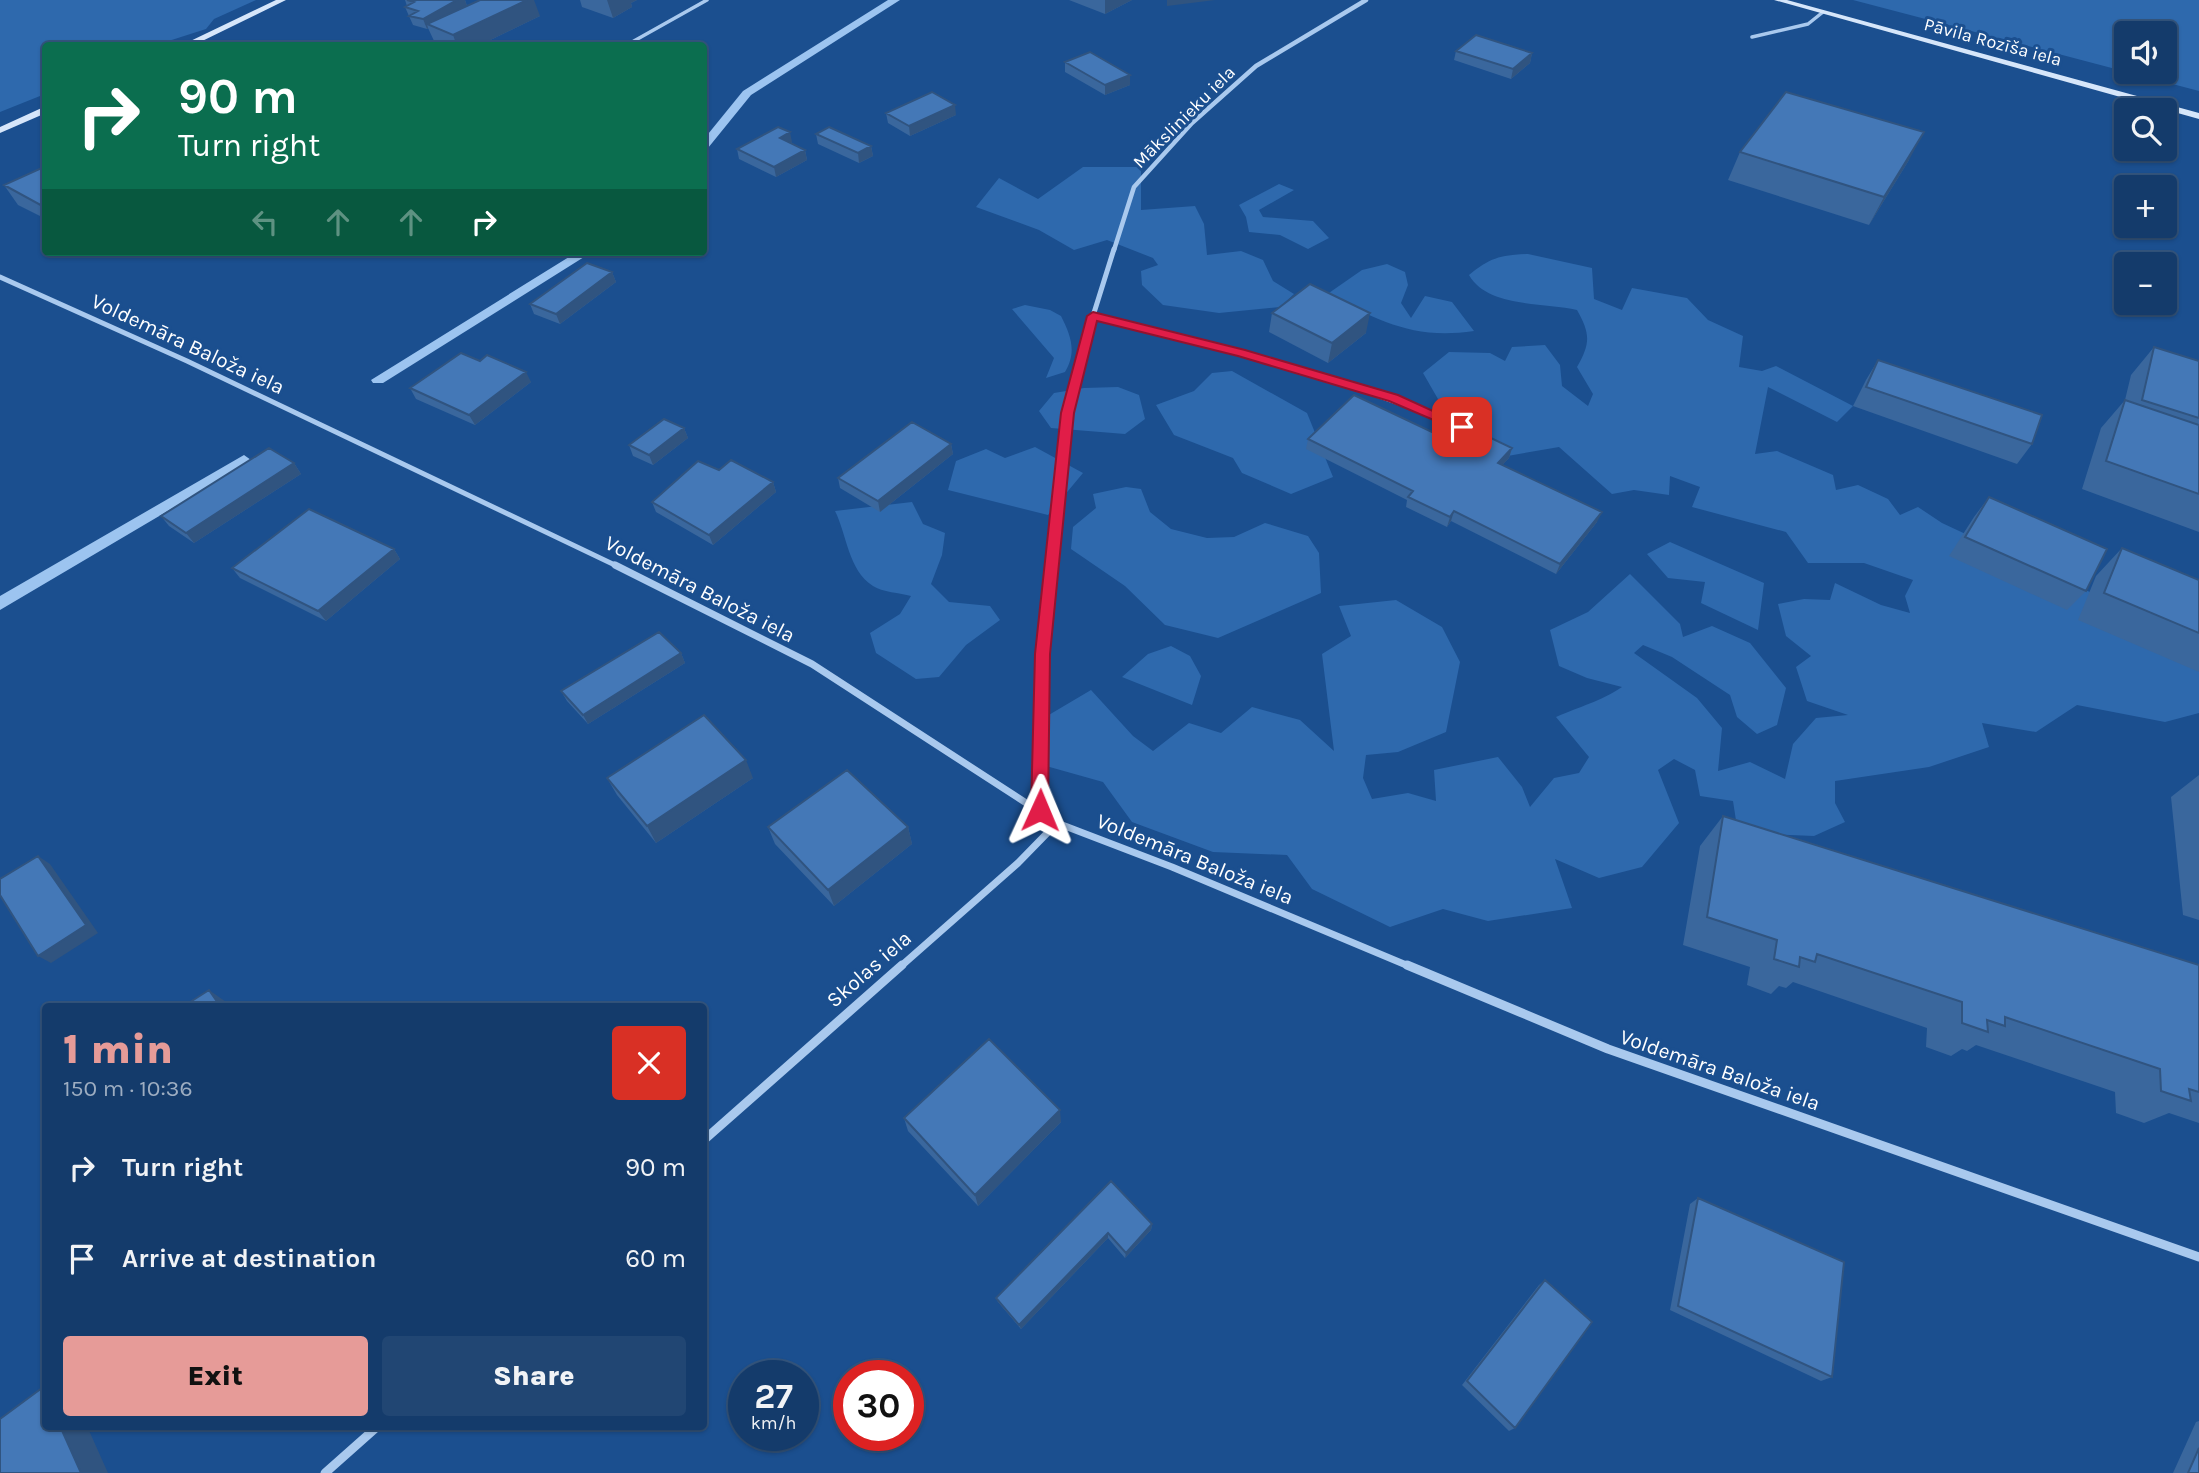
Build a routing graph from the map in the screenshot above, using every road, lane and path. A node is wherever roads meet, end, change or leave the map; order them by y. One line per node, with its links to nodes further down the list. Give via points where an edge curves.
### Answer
1 (282, 0): 7 (main road)
2 (707, 0): 8 (lane)
3 (1366, 0): 13 (street, Mākslinieku iela, via 1256,66 1192,123 1134,187)
4 (1778, 0): 5 (main road, Pāvila Rozīša iela)
5 (1823, 12): 6 (lane, via 1808,24); 10 (main road, Pāvila Rozīša iela)
6 (1752, 37)
7 (193, 42)
8 (632, 42)
9 (42, 111): 11 (main road)
10 (2199, 116)
11 (0, 130)
12 (0, 277): 15 (street, Voldemāra Baloža iela, via 570,543 800,658)
13 (1093, 316): 14 (lane, via 1381,394); 15 (street, Mākslinieku iela, via 1068,413 1042,654)
14 (1457, 425)
15 (1040, 810): 16 (street, Voldemāra Baloža iela)
16 (1057, 823): 17 (street, Skolas iela, via 1018,863); 18 (street, Voldemāra Baloža iela, via 1608,1049)
17 (707, 1137)
18 (2199, 1257)
19 (373, 1430): 20 (street)
20 (325, 1473)

